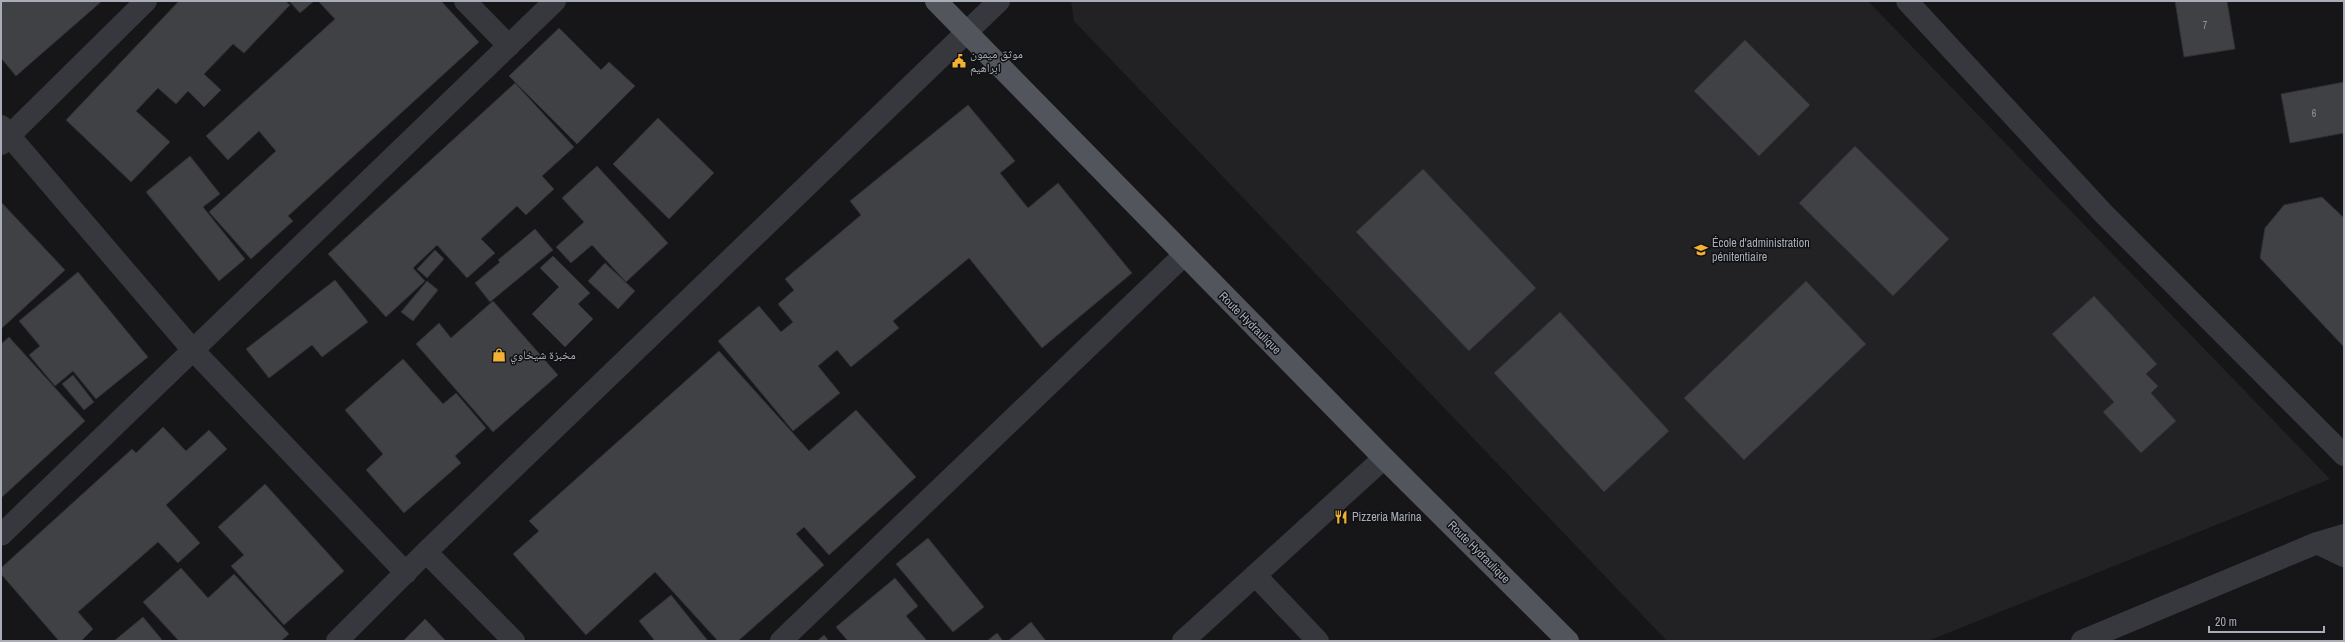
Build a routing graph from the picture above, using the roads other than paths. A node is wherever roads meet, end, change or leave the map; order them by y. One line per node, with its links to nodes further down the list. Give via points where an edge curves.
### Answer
1 (146, 1): 9 (street)
2 (465, 1): 8 (street)
3 (555, 1): 8 (street)
4 (936, 1): 7 (main road, Route Hydraulique)
5 (1000, 1): 7 (street)
6 (1907, 1): 12 (street, via 2103,213)
7 (967, 34): 10 (main road, Route Hydraulique); 17 (street)
8 (509, 46): 11 (street)
9 (4, 135): 11 (street)
10 (1184, 255): 13 (main road, Route Hydraulique); 23 (street)
11 (192, 349): 14 (street); 19 (street)
12 (2344, 455)
13 (1384, 458): 20 (street); 26 (main road, Route Hydraulique)
14 (1, 535)
15 (2344, 535): 16 (street)
16 (2317, 543): 18 (street); 27 (street)
17 (426, 552): 19 (street); 22 (street)
18 (2344, 556)
19 (406, 573): 21 (street)
20 (1255, 575): 24 (street); 25 (street)
21 (337, 641)
22 (514, 641)
23 (780, 641)
24 (1183, 641)
25 (1318, 641)
26 (1568, 641)
27 (2082, 641)

